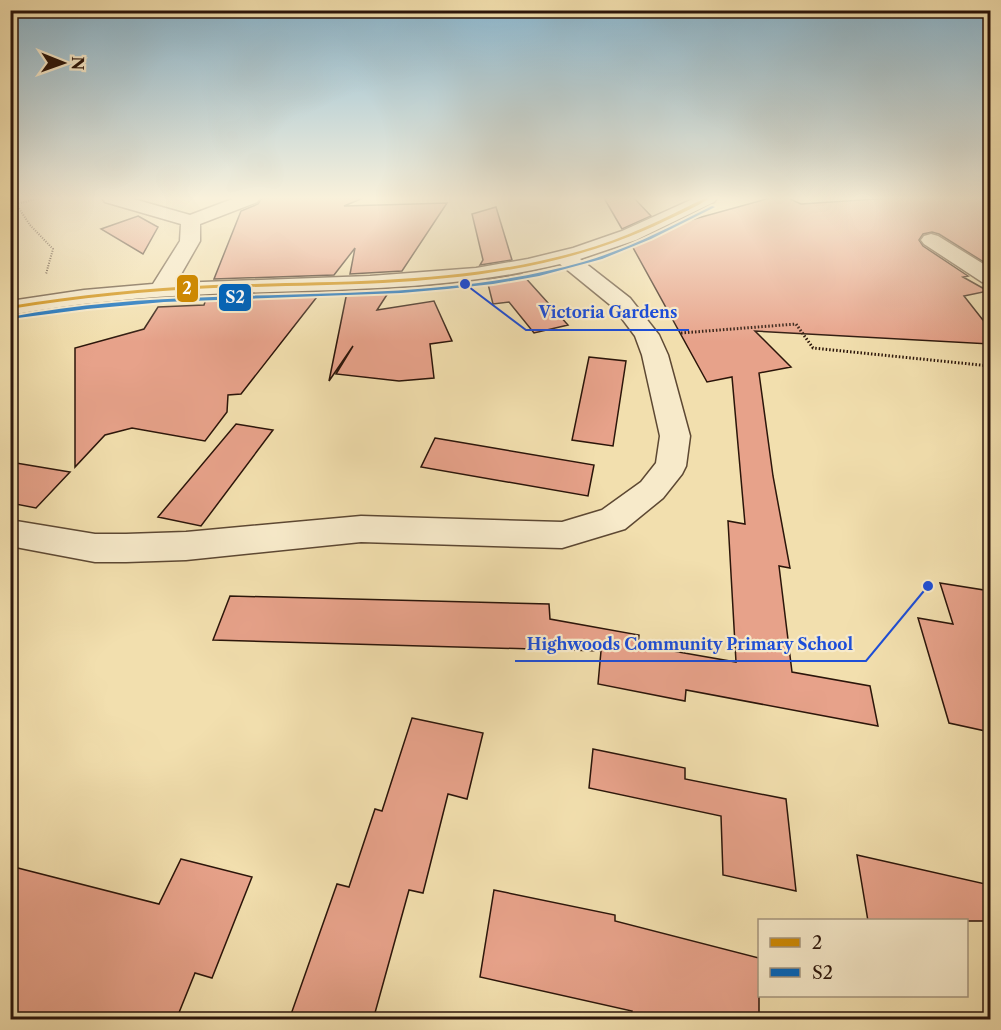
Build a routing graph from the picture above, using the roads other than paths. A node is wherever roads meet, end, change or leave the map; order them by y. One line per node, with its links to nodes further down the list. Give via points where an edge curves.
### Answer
1 (187, 246): 6 (street)
2 (599, 246): 4 (street)
3 (941, 246): 5 (street)
4 (564, 256): 6 (street, via 494,272 425,279); 8 (street, via 622,303 646,335 655,355 675,436 671,466 652,490 612,520 562,535 361,529 186,546 95,548)
5 (990, 277)
6 (161, 290): 7 (street, via 102,294)
7 (10, 308)
8 (10, 533)

